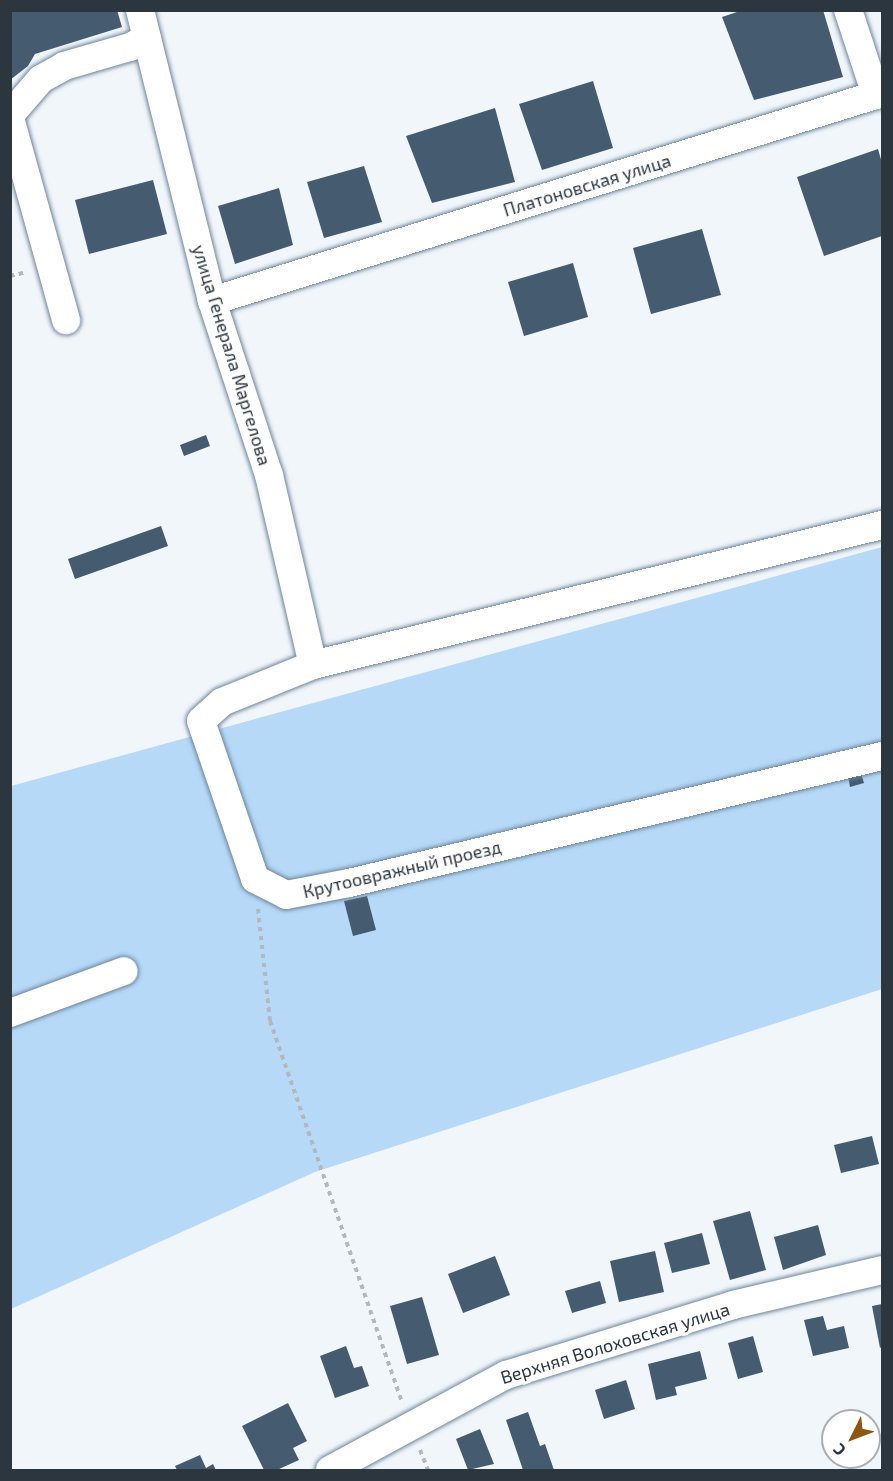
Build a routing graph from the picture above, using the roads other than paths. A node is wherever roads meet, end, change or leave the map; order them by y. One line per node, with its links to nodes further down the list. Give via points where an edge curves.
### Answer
1 (140, 10): 3 (street, улица Генерала Маргелова)
2 (848, 10): 4 (street, Платоновская улица)
3 (147, 38): 5 (street, via 64,66 41,79); 6 (street, улица Генерала Маргелова)
4 (879, 96): 6 (street, Платоновская улица)
5 (10, 117): 7 (street)
6 (212, 301): 9 (street, улица Генерала Маргелова, via 269,475)
7 (66, 320)
8 (882, 525): 9 (street)
9 (313, 665): 10 (street, Крутоовражный проезд, via 222,702 201,721 255,879 285,895)
10 (882, 756)
11 (124, 970): 12 (street)
12 (10, 1013)
13 (882, 1270): 14 (street, Верхняя Волоховская улица, via 733,1305 538,1363 475,1389)
14 (330, 1470)

